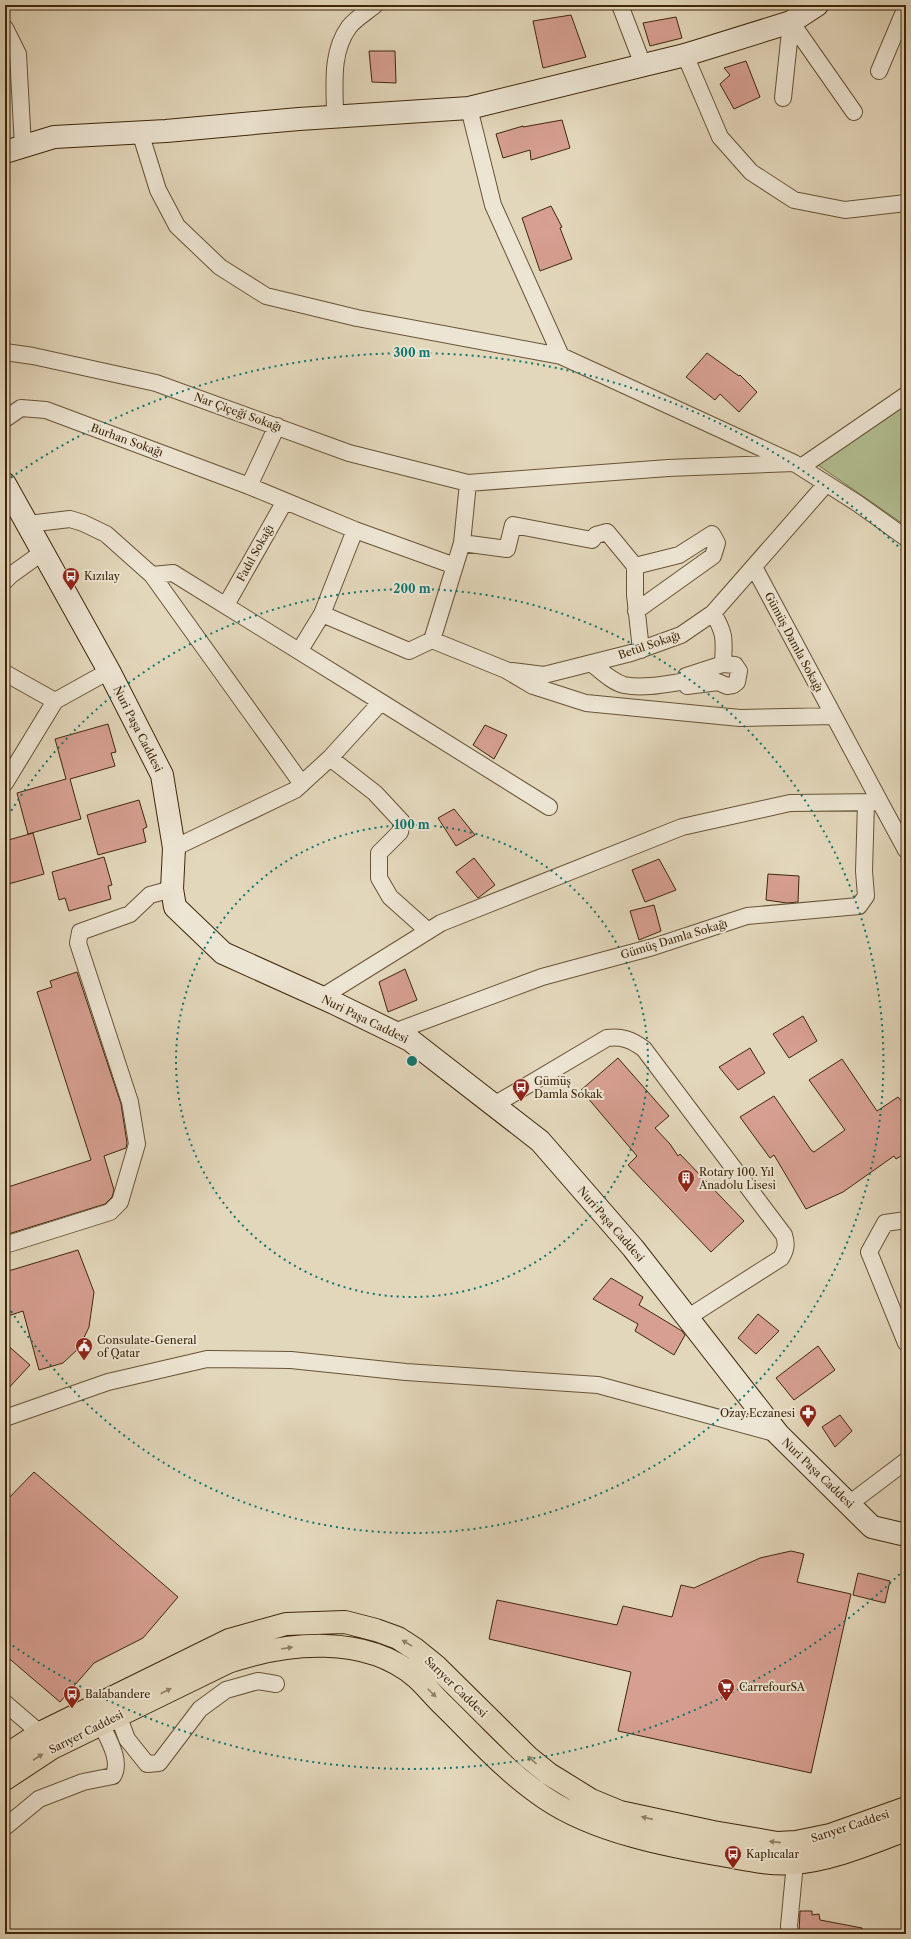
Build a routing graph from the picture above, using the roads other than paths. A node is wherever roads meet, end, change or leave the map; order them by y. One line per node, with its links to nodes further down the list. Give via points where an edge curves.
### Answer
1 (375, 5): 13 (street, via 349,26 337,49 334,83)
2 (620, 5): 8 (street)
3 (817, 5): 5 (street)
4 (906, 6): 9 (street)
5 (791, 22): 7 (street); 10 (street); 12 (street)
6 (5, 28): 15 (street, via 18,54)
7 (684, 55): 8 (street); 16 (street, via 720,137 757,176 794,200 845,210)
8 (643, 66): 11 (street)
9 (879, 71)
10 (783, 98)
11 (468, 108): 13 (street); 18 (street, via 493,205)
12 (854, 112)
13 (336, 117): 14 (street)
14 (140, 132): 15 (street, via 54,137); 18 (street, via 158,190 177,226 220,267 266,296 356,318)
15 (14, 150)
16 (906, 202)
17 (5, 352): 21 (street, Nar Çiçeği Sokağı, via 156,383)
18 (561, 356): 22 (street)
19 (906, 395): 22 (street)
20 (5, 419): 26 (street, Burhan Sokağı, via 21,408 46,410)
21 (277, 426): 23 (street, Nar Çiçeği Sokağı, via 349,453); 26 (street)
22 (798, 465): 23 (street, Nar Çiçeği Sokağı, via 668,468); 25 (street)
23 (468, 483): 31 (street)
24 (5, 484): 28 (street, Nuri Paşa Caddesi)
25 (826, 484): 30 (street); 35 (street, Betül Sokağı)
26 (250, 486): 27 (street, Burhan Sokağı)
27 (285, 501): 29 (street, Burhan Sokağı); 38 (street, Fadıl Sokağı)
28 (28, 524): 32 (street, Nuri Paşa Caddesi); 36 (street, via 70,519 83,523 106,534)
29 (355, 530): 33 (street, Burhan Sokağı); 40 (street)
30 (906, 538)
31 (462, 543): 33 (street); 34 (street, via 507,549 513,525 592,540 596,535 607,532)
32 (44, 552): 37 (street); 48 (street, Nuri Paşa Caddesi)
33 (454, 566): 42 (street)
34 (635, 566): 39 (street); 39 (street, via 679,555 712,534 717,543 713,556)
35 (754, 567): 41 (street, Betül Sokağı); 53 (street, Gümüş Damla Sokağı)
36 (152, 575): 38 (street, via 173,573); 56 (street)
37 (5, 581)
38 (226, 604): 43 (street)
39 (636, 611): 44 (street)
40 (322, 614): 42 (street, via 409,651); 43 (street)
41 (713, 614): 44 (street, Betül Sokağı, via 681,635); 46 (street, via 723,629)
42 (432, 640): 47 (street)
43 (300, 650): 52 (street)
44 (640, 650): 45 (street, Betül Sokağı)
45 (591, 663): 47 (street, Betül Sokağı, via 544,675); 50 (street, via 611,679 624,685 645,686)
46 (723, 664): 50 (street, via 686,676); 50 (street, via 735,665 739,671 737,682 733,685 727,686 718,682 687,686)
47 (506, 670): 53 (street, via 533,686 586,703 740,718)
48 (109, 671): 51 (street); 59 (street, Nuri Paşa Caddesi, via 162,775)
49 (5, 674): 51 (street)
50 (686, 682)
51 (55, 701): 55 (street)
52 (381, 702): 54 (street); 58 (street)
53 (834, 716): 57 (street, Gümüş Damla Sokağı)
54 (330, 758): 56 (street); 62 (street, via 375,793 402,822 400,832 379,853 379,878 390,897)
55 (5, 783)
56 (302, 784): 59 (street, via 295,790)
57 (873, 802): 60 (street); 62 (street, via 790,803 682,827 441,923); 64 (street, Gümüş Damla Sokağı, via 866,896 859,906 747,916 653,947 542,977)
58 (549, 807)
59 (174, 848): 61 (street, Nuri Paşa Caddesi)
60 (906, 850)
61 (172, 889): 63 (street, Nuri Paşa Caddesi, via 175,907 223,953); 67 (street, via 150,895 130,914 80,932 78,943 130,1102 137,1144 120,1202 110,1212)
62 (428, 931): 63 (street)
63 (322, 997): 64 (street, Nuri Paşa Caddesi)
64 (394, 1032): 65 (street, Nuri Paşa Caddesi, via 410,1040)
65 (494, 1106): 68 (street, Nuri Paşa Caddesi, via 540,1141 633,1248); 68 (street, via 607,1038 626,1038 644,1049 784,1235 786,1243 781,1258)
66 (906, 1220): 69 (street, via 885,1223 869,1252)
67 (5, 1244)
68 (687, 1318): 71 (street, Nuri Paşa Caddesi)
69 (906, 1343)
70 (5, 1418): 71 (street, via 108,1382 207,1359 291,1360 406,1372 598,1385)
71 (778, 1434): 73 (street, Nuri Paşa Caddesi)
72 (906, 1461): 73 (street)
73 (849, 1504): 74 (street, Nuri Paşa Caddesi, via 872,1527)
74 (906, 1535)
75 (276, 1684): 77 (street, via 258,1681 226,1690 200,1709 159,1763 147,1764)
76 (5, 1704): 78 (street)
77 (110, 1720): 80 (main road, Sarıyer Caddesi, one-way to 77, via 52,1748); 82 (street, via 117,1769 113,1776 83,1782 39,1798); 84 (main road, Sarıyer Caddesi, one-way to 84, via 194,1677 252,1654 297,1646 338,1646 364,1651 384,1658 416,1677 515,1776 545,1799 571,1813 617,1832 704,1852 772,1864)
78 (40, 1733): 79 (main road, Sarıyer Caddesi); 84 (main road, Sarıyer Caddesi, one-way to 78, via 767,1841 652,1820 620,1812 591,1800 565,1785 528,1757 416,1649 391,1635 345,1622 286,1624 229,1640)
79 (5, 1756)
80 (5, 1779)
81 (906, 1808): 84 (main road, Sarıyer Caddesi, via 830,1835)
82 (5, 1827)
83 (906, 1830): 84 (main road, Sarıyer Caddesi, via 828,1857)
84 (795, 1853): 85 (street)
85 (790, 1934)

